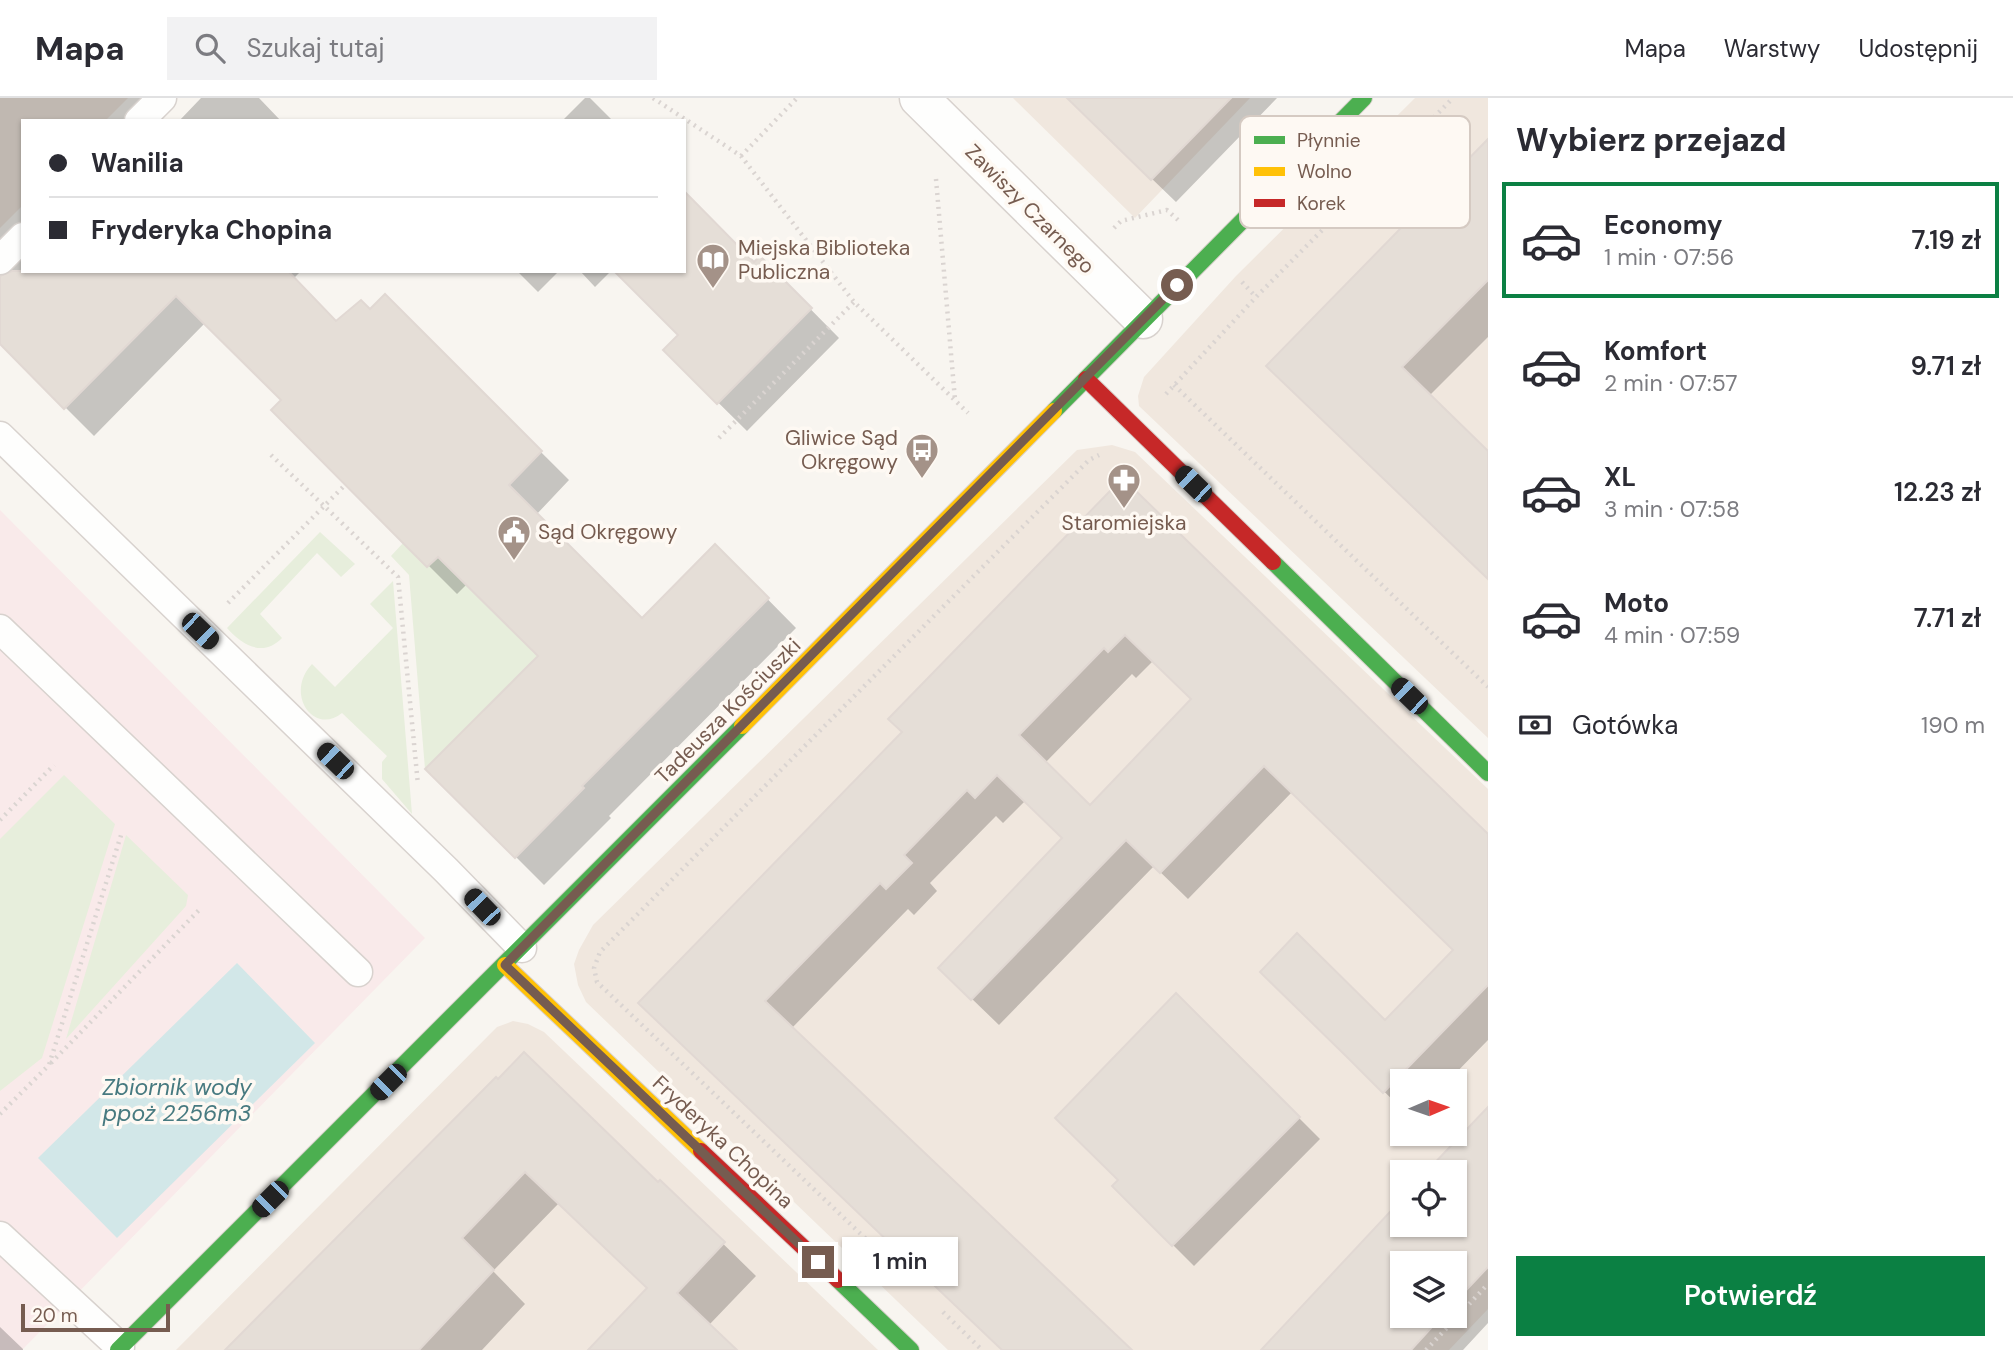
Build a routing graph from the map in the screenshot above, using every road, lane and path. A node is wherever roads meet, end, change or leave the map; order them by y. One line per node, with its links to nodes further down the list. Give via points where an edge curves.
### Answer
1 (162, 98): 9 (lane)
2 (653, 98): 10 (path)
3 (797, 98): 12 (path)
4 (919, 98): 21 (street, Zawiszy Czarnego)
5 (1364, 98): 7 (street, Tadeusza Kościuszki)
6 (1453, 98): 8 (path)
7 (1346, 116)
8 (1435, 116)
9 (141, 119)
10 (685, 119)
11 (686, 120): 12 (path)
12 (741, 156): 20 (path)
13 (936, 174): 23 (path)
14 (1167, 210): 15 (path)
15 (1121, 221)
16 (1240, 222): 21 (street, Tadeusza Kościuszki)
17 (1324, 228): 33 (path, via 1174,385)
18 (21, 239): 19 (lane)
19 (0, 260)
20 (854, 302): 23 (path); 26 (path)
21 (1143, 319): 22 (street, Tadeusza Kościuszki)
22 (1086, 379): 35 (street); 40 (street, Tadeusza Kościuszki)
23 (956, 400): 24 (path)
24 (968, 413)
25 (0, 436): 32 (lane)
26 (719, 438)
27 (271, 455): 30 (path)
28 (1108, 455): 45 (path, via 1089,460 600,952 594,968 597,982)
29 (345, 484): 30 (path)
30 (324, 506): 32 (path); 36 (path, via 398,578)
31 (0, 629): 41 (lane)
32 (200, 631): 40 (lane, via 446,870)
33 (1488, 687)
34 (54, 765): 37 (path)
35 (1488, 773)
36 (419, 798)
37 (0, 820)
38 (122, 832): 42 (path)
39 (201, 908): 42 (path)
40 (514, 956): 48 (street, Fryderyka Chopina); 49 (street, Tadeusza Kościuszki)
41 (358, 972)
42 (49, 1065): 43 (path)
43 (0, 1115)
44 (0, 1236): 49 (lane)
45 (913, 1284)
46 (1488, 1284): 51 (path)
47 (942, 1312): 50 (path)
48 (899, 1346)
49 (119, 1349)
50 (982, 1350)
51 (1426, 1350)

